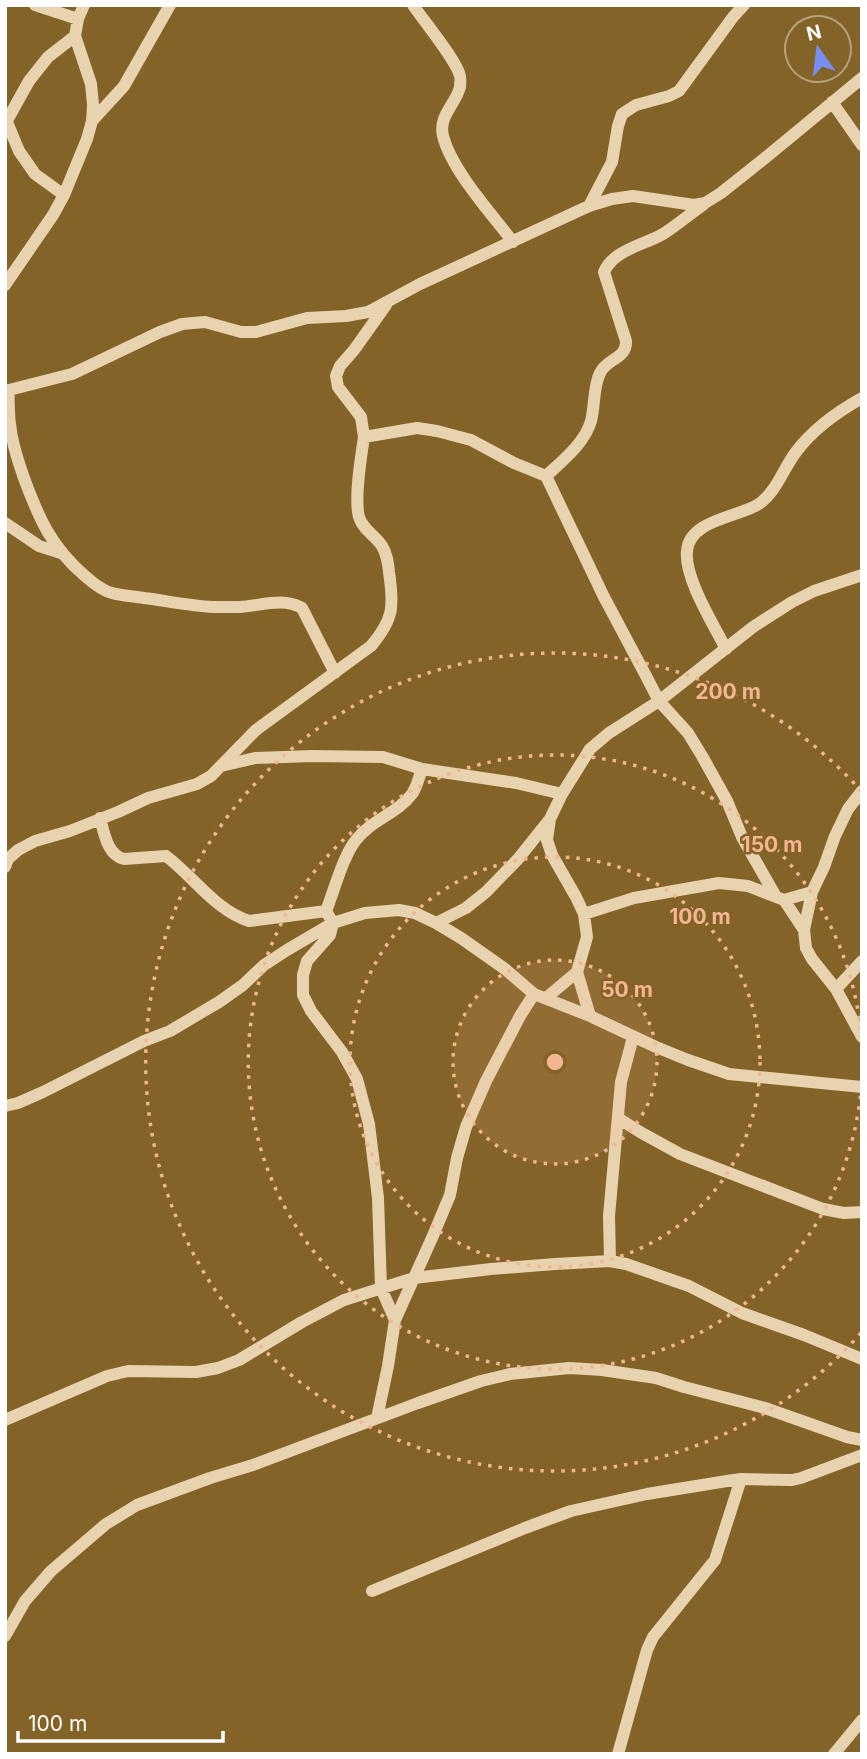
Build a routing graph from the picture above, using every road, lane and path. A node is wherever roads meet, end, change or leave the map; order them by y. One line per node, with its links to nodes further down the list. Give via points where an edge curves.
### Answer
1 (35, 5): 6 (street)
2 (84, 5): 6 (street)
3 (170, 5): 10 (street, via 124,86)
4 (412, 5): 16 (street, via 461,77 460,89 442,120 449,153)
5 (744, 5): 15 (street, via 679,91 622,114 612,162)
6 (78, 19): 7 (street)
7 (75, 36): 10 (street, via 90,84); 11 (street, via 48,57)
8 (862, 78): 9 (street)
9 (832, 103): 12 (street); 14 (street)
10 (92, 121): 13 (street)
11 (6, 123): 13 (street, via 35,174)
12 (862, 145)
13 (64, 195): 17 (street)
14 (705, 203): 15 (street, via 634,196); 22 (street, via 607,265 604,272 626,348 599,374 584,435)
15 (589, 206): 16 (street)
16 (513, 242): 18 (street)
17 (5, 285)
18 (388, 302): 19 (street, via 368,312 307,318 256,332 205,322 183,324 72,373); 21 (street, via 336,376 338,387 361,417)
19 (7, 391): 24 (street, via 12,444 39,519)
20 (862, 398): 26 (street, via 817,428 758,504 701,529 691,538 686,550 693,582)
21 (364, 437): 22 (street, via 417,428 437,431 471,440); 27 (street, via 359,516 386,553 390,616 371,646)
22 (546, 476): 28 (street)
23 (5, 523): 24 (street, via 39,546)
24 (61, 552): 27 (street, via 111,593 209,607 295,603 302,608)
25 (862, 575): 26 (street, via 792,602)
26 (726, 649): 28 (street)
27 (335, 673): 29 (street, via 256,730)
28 (659, 701): 32 (street, via 590,749); 37 (street, via 688,733)
29 (220, 766): 30 (street, via 255,758 383,757); 33 (street, via 197,784 148,797)
30 (422, 769): 32 (street); 39 (street, via 412,793 354,842)
31 (862, 791): 36 (street, via 848,809)
32 (562, 794): 34 (street)
33 (100, 818): 35 (street, via 35,841 18,850); 39 (street, via 118,858 166,856 237,917 249,921)
34 (550, 819): 38 (street, via 547,840 552,855); 40 (street, via 486,892)
35 (5, 867)
36 (812, 892): 37 (street); 41 (street)
37 (780, 898): 38 (street, via 748,886 719,883 634,898); 41 (street)
38 (584, 914): 43 (street, via 587,937)
39 (329, 917): 40 (street, via 399,910); 50 (street, via 243,985 170,1031); 55 (street, via 330,935 307,961 303,995 357,1079 369,1124 378,1198)
40 (436, 923): 45 (street)
41 (804, 930): 44 (street, via 806,948)
42 (862, 961): 44 (street)
43 (577, 972): 45 (street); 46 (street)
44 (836, 989): 48 (street)
45 (540, 995): 46 (street); 54 (street, via 513,1029 471,1116 450,1195)
46 (590, 1016): 47 (street)
47 (633, 1037): 49 (street, via 729,1074); 51 (street, via 621,1082)
48 (862, 1037)
49 (862, 1087)
50 (5, 1106)
51 (618, 1118): 52 (street, via 680,1154 823,1209); 53 (street, via 609,1216)
52 (862, 1212)
53 (610, 1261): 54 (street); 57 (street, via 689,1286 742,1313)
54 (414, 1278): 55 (street); 56 (street)
55 (381, 1288): 56 (street); 59 (street, via 344,1300 218,1368 107,1376)
56 (395, 1320): 58 (street)
57 (862, 1359)
58 (377, 1418): 60 (street, via 510,1374 569,1368 656,1378); 64 (street, via 137,1505 106,1524 51,1572 25,1601)
59 (5, 1420)
60 (862, 1440)
61 (862, 1455): 62 (street, via 792,1480)
62 (741, 1479): 63 (street, via 571,1511); 66 (street, via 715,1560 653,1637)
63 (372, 1591)
64 (5, 1636)
65 (862, 1720): 67 (street)
66 (618, 1754)
67 (834, 1754)

